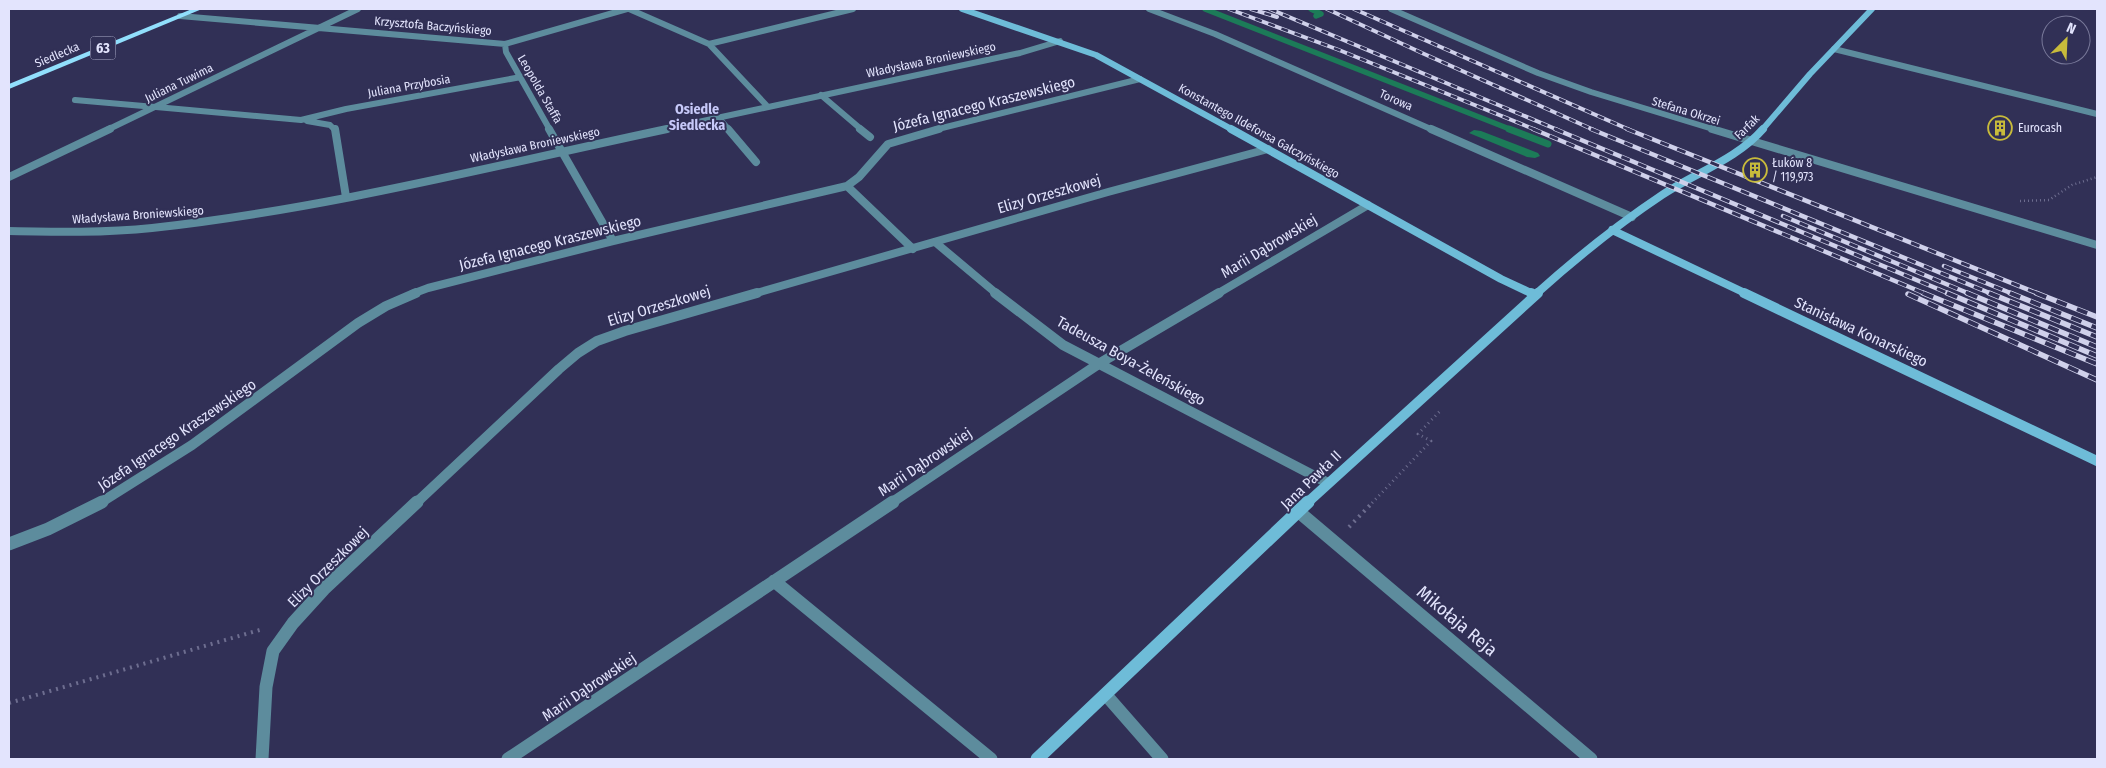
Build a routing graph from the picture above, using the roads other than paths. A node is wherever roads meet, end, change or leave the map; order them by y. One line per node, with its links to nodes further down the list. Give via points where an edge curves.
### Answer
1 (198, 9): 9 (main road, Siedlecka / 63)
2 (358, 9): 10 (street, Juliana Tuwima)
3 (628, 9): 12 (street, Leopolda Staffa); 13 (street)
4 (853, 9): 13 (street)
5 (962, 9): 11 (street, Konstantego Ildefonsa Gałczyńskiego)
6 (1149, 9): 34 (street, Torowa, via 1208,31)
7 (1391, 9): 26 (street, Stefana Okrzei, via 1538,73 1644,110)
8 (1872, 9): 14 (street, Farfak)
9 (180, 16): 10 (street, Krzysztofa Baczyńskiego); 17 (main road, Siedlecka / 63)
10 (318, 28): 12 (street, Krzysztofa Baczyńskiego); 20 (street, Juliana Tuwima)
11 (1060, 41): 16 (street, Konstantego Ildefonsa Gałczyńskiego, via 1096,55); 18 (street, Władysława Broniewskiego, via 1020,53)
12 (505, 44): 15 (street, Leopolda Staffa, via 506,52)
13 (709, 44): 21 (street)
14 (1834, 49): 22 (street); 26 (street, Farfak)
15 (521, 77): 24 (street, Juliana Przybosia); 28 (street, Leopolda Staffa)
16 (1140, 79): 27 (street, Konstantego Ildefonsa Gałczyńskiego); 31 (street, Józefa Ignacego Kraszewskiego, via 890,143 861,176)
17 (9, 87)
18 (821, 95): 21 (street, Władysława Broniewskiego); 25 (street)
19 (75, 100): 20 (street, Juliana Przybosia)
20 (155, 107): 24 (street, Juliana Przybosia); 30 (street, Juliana Tuwima)
21 (768, 107): 23 (street, Władysława Broniewskiego)
22 (2097, 114)
23 (718, 117): 28 (street, Władysława Broniewskiego); 29 (street)
24 (301, 120): 32 (street, Juliana Przybosia, via 321,122 335,128)
25 (870, 137)
26 (1751, 142): 34 (street, Farfak, via 1662,195); 39 (street, Stefana Okrzei)
27 (1268, 149): 33 (street, Konstantego Ildefonsa Gałczyńskiego); 38 (street, Elizy Orzeszkowej)
28 (563, 150): 32 (street, Władysława Broniewskiego); 37 (street, Leopolda Staffa)
29 (756, 162)
30 (9, 177)
31 (847, 186): 37 (street, Józefa Ignacego Kraszewskiego); 40 (street)
32 (346, 197): 36 (street, Władysława Broniewskiego, via 292,210 151,228)
33 (1368, 205): 41 (street, Konstantego Ildefonsa Gałczyńskiego); 42 (street, Marii Dąbrowskiej)
34 (1632, 217): 35 (street, Farfak)
35 (1612, 230): 41 (street, Jana Pawła II); 43 (street, Stanisława Konarskiego)
36 (9, 231)
37 (613, 241): 46 (street, Józefa Ignacego Kraszewskiego, via 428,288 400,299 342,334 136,482 43,533)
38 (936, 242): 40 (street, Elizy Orzeszkowej); 42 (street, Tadeusza Boya-Żeleńskiego, via 1018,312 1063,345)
39 (2097, 245)
40 (913, 249): 49 (street, Elizy Orzeszkowej, via 675,316 597,341 578,353 324,589 296,620 272,651 266,687)
41 (1535, 296): 44 (street, Jana Pawła II)
42 (1100, 363): 44 (street, Tadeusza Boya-Żeleńskiego); 47 (street, Marii Dąbrowskiej)
43 (2097, 461)
44 (1328, 483): 45 (street, Jana Pawła II)
45 (1299, 512): 48 (street, Jana Pawła II); 54 (street, Mikołaja Reja)
46 (9, 544)
47 (774, 581): 50 (street, Marii Dąbrowskiej); 51 (street)
48 (1106, 695): 52 (street, Jana Pawła II); 53 (street)
49 (262, 759)
50 (508, 759)
51 (992, 759)
52 (1037, 759)
53 (1162, 759)
54 (1591, 759)

